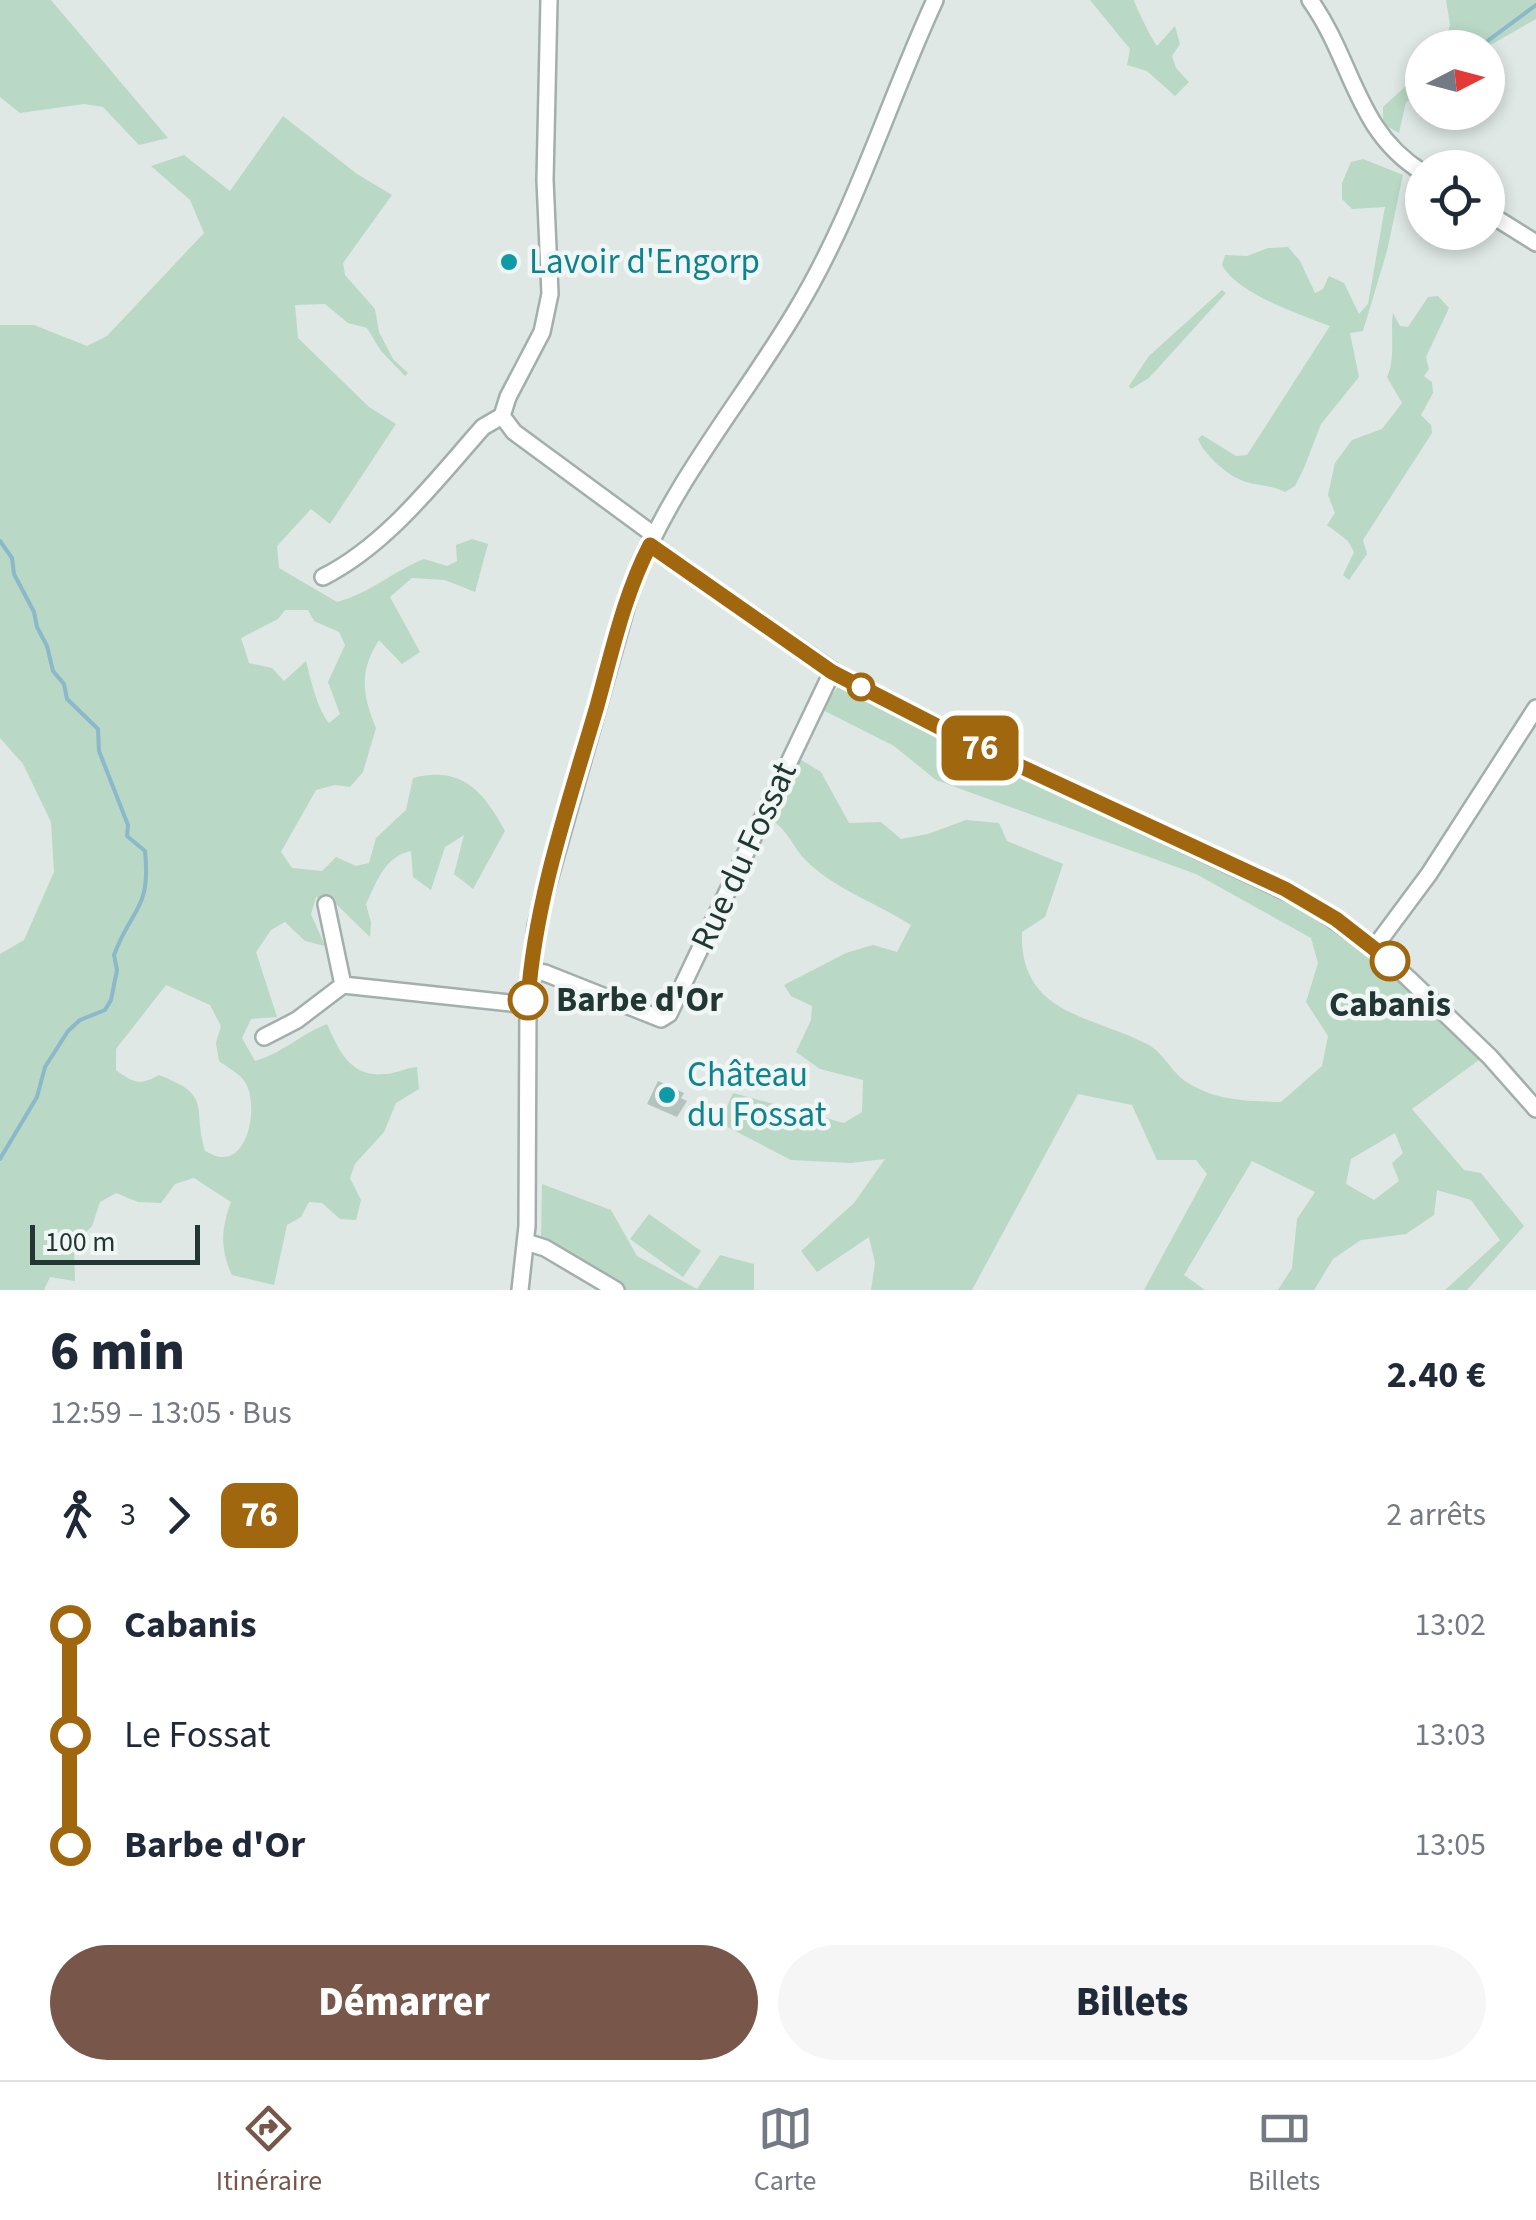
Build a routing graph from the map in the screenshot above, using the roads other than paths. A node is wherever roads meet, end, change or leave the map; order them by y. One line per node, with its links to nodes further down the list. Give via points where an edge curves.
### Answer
1 (549, 0): 7 (street, via 550,294 542,332)
2 (934, 0): 8 (street, via 821,264)
3 (1310, 0): 4 (street, via 1335,38 1374,131)
4 (1405, 158)
5 (1505, 223): 6 (street)
6 (1536, 242)
7 (502, 416): 8 (street); 9 (street, via 483,427 387,530)
8 (652, 540): 10 (street); 14 (street, via 581,761)
9 (323, 577)
10 (832, 672): 13 (street, via 1272,882); 14 (street, Rue du Fossat, via 669,1014 661,1019)
11 (1536, 708): 13 (street, via 1430,874)
12 (326, 904): 15 (street)
13 (1374, 948): 18 (street)
14 (530, 971): 16 (street)
15 (343, 984): 16 (street); 17 (street)
16 (528, 1005): 19 (street)
17 (264, 1036)
18 (1536, 1109)
19 (526, 1242): 20 (street); 21 (street)
20 (520, 1290)
21 (616, 1290)

